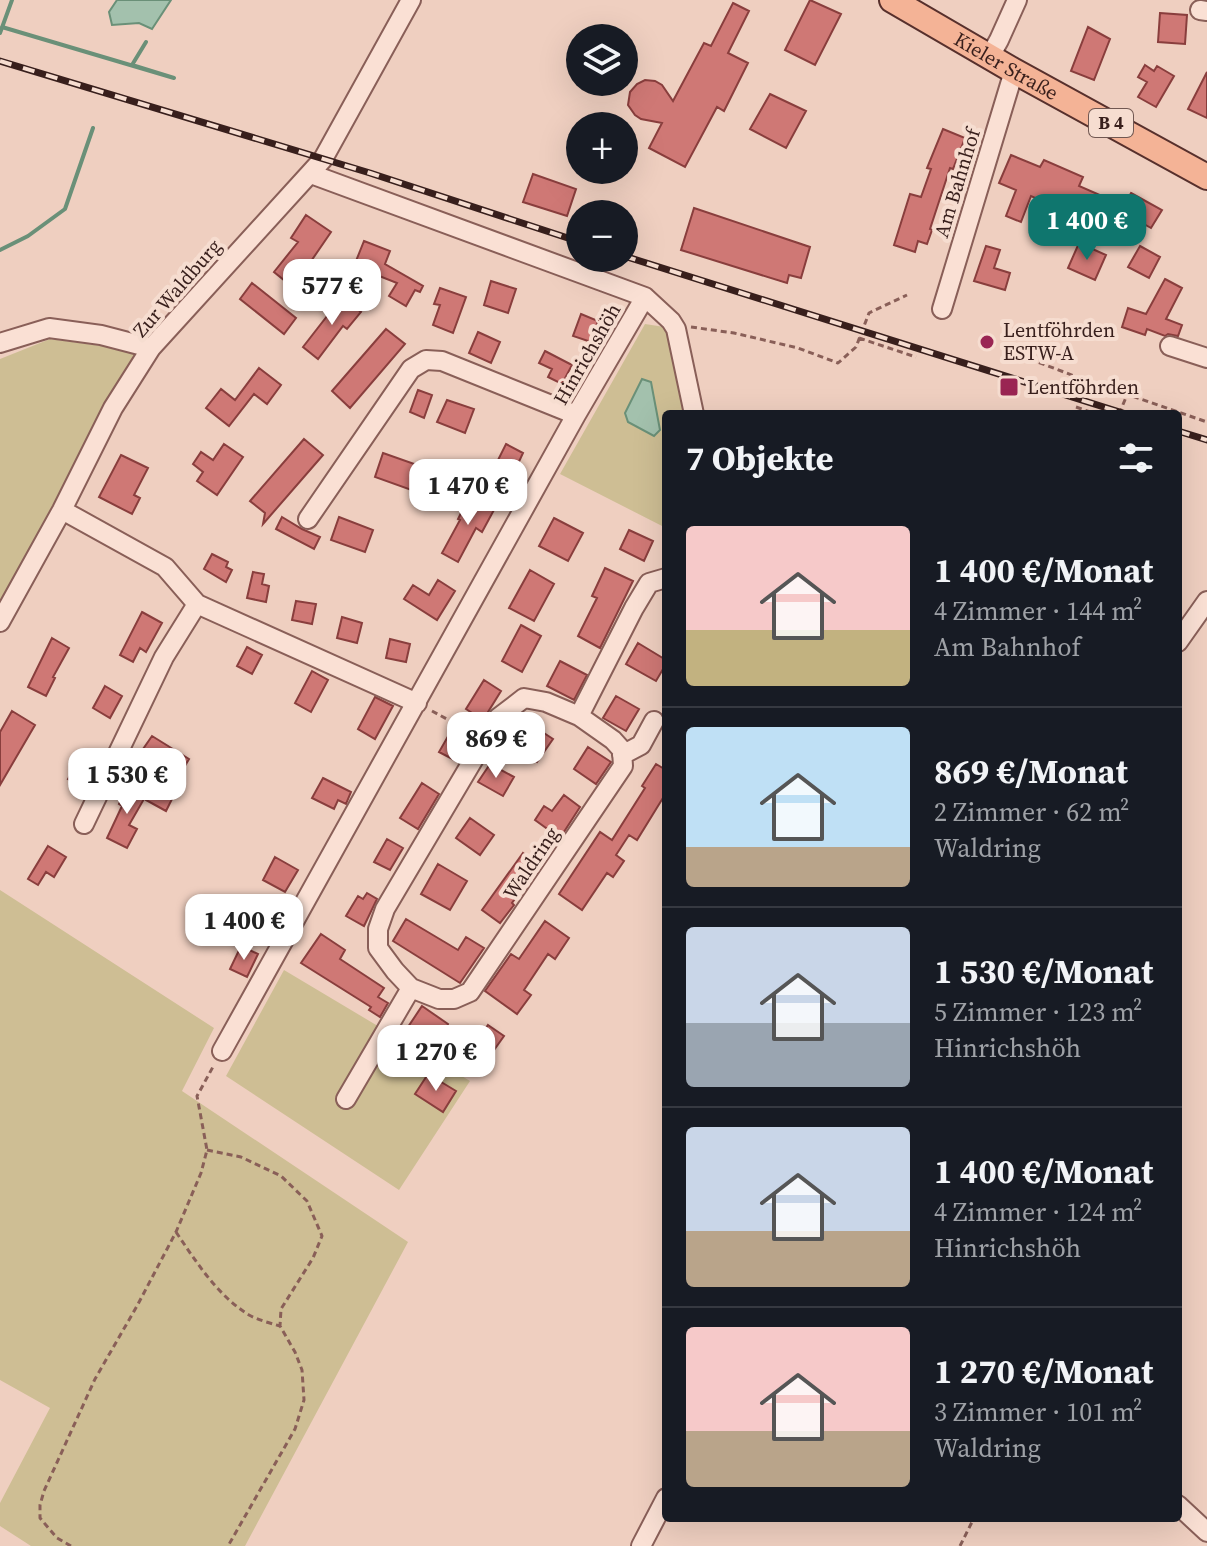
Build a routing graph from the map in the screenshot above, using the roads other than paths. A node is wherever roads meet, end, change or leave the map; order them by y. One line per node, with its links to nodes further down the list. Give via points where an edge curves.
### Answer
1 (411, 0): 6 (street, Zur Waldburg)
2 (892, 0): 4 (main road, Kieler Straße / B 4)
3 (1017, 0): 4 (street)
4 (990, 56): 5 (main road, Kieler Straße / B 4)
5 (1014, 71): 7 (main road, Kieler Straße / B 4); 9 (street, Am Bahnhof)
6 (311, 174): 8 (street, Hinrichshöh); 12 (street, Zur Waldburg)
7 (1207, 177)
8 (645, 297): 14 (street, via 676,329); 15 (street, Hinrichshöh)
9 (942, 309)
10 (0, 343): 12 (street, via 49,328)
11 (1170, 346): 13 (street)
12 (151, 348): 16 (street, Zur Waldburg, via 113,408)
13 (1207, 358)
14 (693, 410)
15 (576, 415): 17 (street, via 442,361 426,360 411,369); 23 (street, Hinrichshöh)
16 (62, 510): 20 (street, via 165,567); 21 (street, Zur Waldburg)
17 (308, 519)
18 (662, 579): 24 (street, via 649,583)
19 (1207, 601): 22 (street)
20 (197, 604): 23 (street); 27 (street, via 164,657)
21 (0, 622)
22 (1182, 636)
23 (417, 703): 29 (street, Hinrichshöh)
24 (579, 716): 26 (street, via 613,740); 28 (street, via 524,698 498,718 485,739 378,929 378,948)
25 (654, 721): 26 (street, via 641,745)
26 (622, 755): 28 (street, Waldring, via 615,780 470,992 439,999)
27 (84, 824)
28 (411, 988): 30 (street)
29 (222, 1051)
30 (346, 1099)
31 (662, 1506): 34 (street)
32 (1182, 1509): 33 (street)
33 (1207, 1532)
34 (641, 1546)

